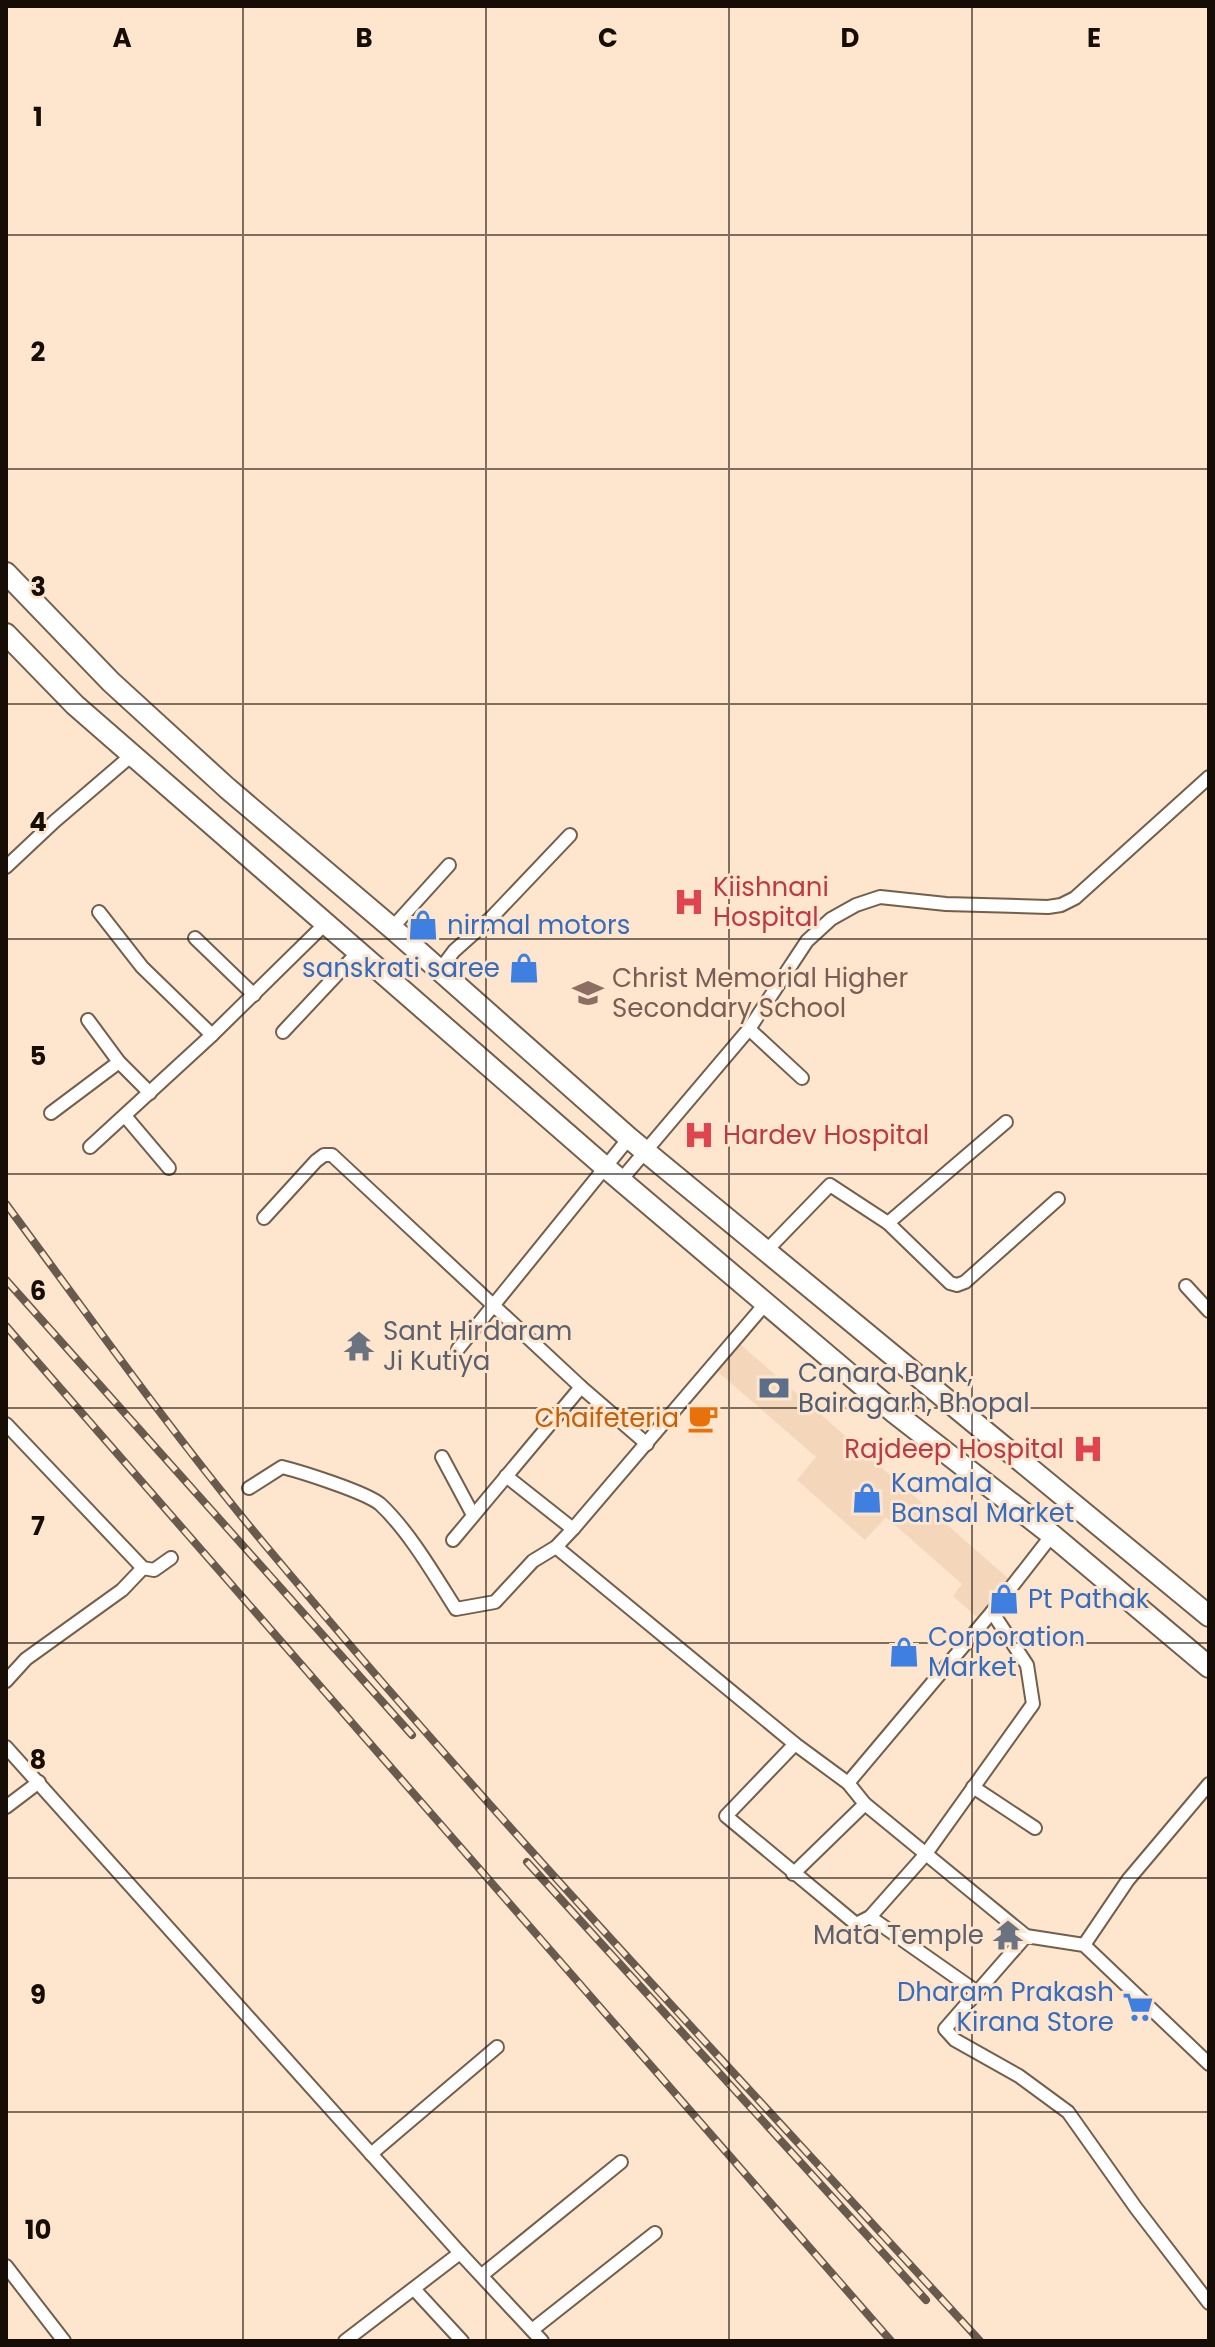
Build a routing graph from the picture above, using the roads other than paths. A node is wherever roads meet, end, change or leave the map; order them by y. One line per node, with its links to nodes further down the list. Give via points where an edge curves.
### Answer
1 (6, 573): 10 (main road, via 111,682)
2 (6, 634): 3 (main road)
3 (132, 755): 7 (street); 9 (main road)
4 (1209, 777): 16 (street, via 1061,905 946,904 880,897 856,905 807,941)
5 (570, 835): 13 (street)
6 (449, 865): 10 (street)
7 (6, 867)
8 (99, 912): 18 (street, via 142,967)
9 (327, 922): 12 (main road); 14 (street)
10 (392, 928): 13 (main road)
11 (195, 938): 14 (street)
12 (359, 951): 17 (street); 28 (main road)
13 (439, 971): 25 (main road)
14 (254, 995): 18 (street)
15 (88, 1020): 19 (street)
16 (749, 1029): 20 (street); 27 (street)
17 (283, 1032)
18 (212, 1035): 21 (street)
19 (119, 1062): 21 (street); 22 (street)
20 (802, 1078)
21 (150, 1093): 23 (street)
22 (51, 1113)
23 (125, 1116): 26 (street); 29 (street)
24 (1006, 1122): 33 (street)
25 (629, 1138): 27 (main road); 28 (street)
26 (90, 1147)
27 (646, 1152): 30 (street); 34 (main road)
28 (605, 1167): 30 (main road); 37 (street)
29 (169, 1168)
30 (621, 1180): 36 (main road)
31 (1058, 1199): 33 (street, via 957,1285)
32 (264, 1218): 37 (street, via 316,1161 332,1155)
33 (888, 1223): 34 (street, via 830,1185)
34 (767, 1250): 54 (main road)
35 (1186, 1286): 38 (street)
36 (766, 1303): 42 (street); 48 (main road, via 895,1413)
37 (495, 1306): 39 (street); 40 (street)
38 (1209, 1311)
39 (458, 1349)
40 (581, 1387): 42 (street); 44 (street)
41 (6, 1424): 52 (street)
42 (647, 1444): 47 (street)
43 (442, 1457): 46 (street)
44 (506, 1476): 46 (street); 47 (street)
45 (249, 1488): 50 (street, via 282,1467 378,1503 423,1556 456,1609 495,1602 533,1561)
46 (473, 1515): 49 (street)
47 (573, 1529): 50 (street)
48 (1052, 1535): 53 (street); 55 (main road)
49 (453, 1540)
50 (556, 1547): 57 (street)
51 (171, 1558): 52 (street, via 154,1570)
52 (143, 1568): 56 (street, via 122,1590 26,1659)
53 (992, 1612): 60 (street); 62 (street, via 1027,1665 1033,1704)
54 (1209, 1616)
55 (1209, 1667)
56 (6, 1681)
57 (795, 1744): 60 (street); 67 (street, via 726,1816)
58 (6, 1747): 59 (street)
59 (39, 1782): 64 (street); 74 (street)
60 (848, 1783): 63 (street)
61 (1209, 1784): 70 (street, via 1128,1880)
62 (973, 1787): 65 (street); 66 (street)
63 (865, 1804): 66 (street); 67 (street)
64 (6, 1807)
65 (1035, 1828)
66 (925, 1855): 68 (street); 69 (street)
67 (793, 1874): 68 (street, via 856,1924)
68 (870, 1917): 71 (street)
69 (1026, 1936): 70 (street); 71 (street)
70 (1084, 1945): 73 (street)
71 (977, 1992): 82 (street, via 945,2029 1068,2112)
72 (497, 2047): 74 (street)
73 (1209, 2064)
74 (371, 2154): 77 (street)
75 (621, 2162): 79 (street)
76 (655, 2233): 83 (street)
77 (460, 2253): 79 (street); 81 (street)
78 (6, 2266): 80 (street)
79 (482, 2275): 83 (street)
80 (11, 2283): 84 (street)
81 (414, 2289): 85 (street); 86 (street)
82 (1209, 2303)
83 (532, 2330): 87 (street)
84 (64, 2341)
85 (345, 2341)
86 (462, 2341)
87 (542, 2341)

